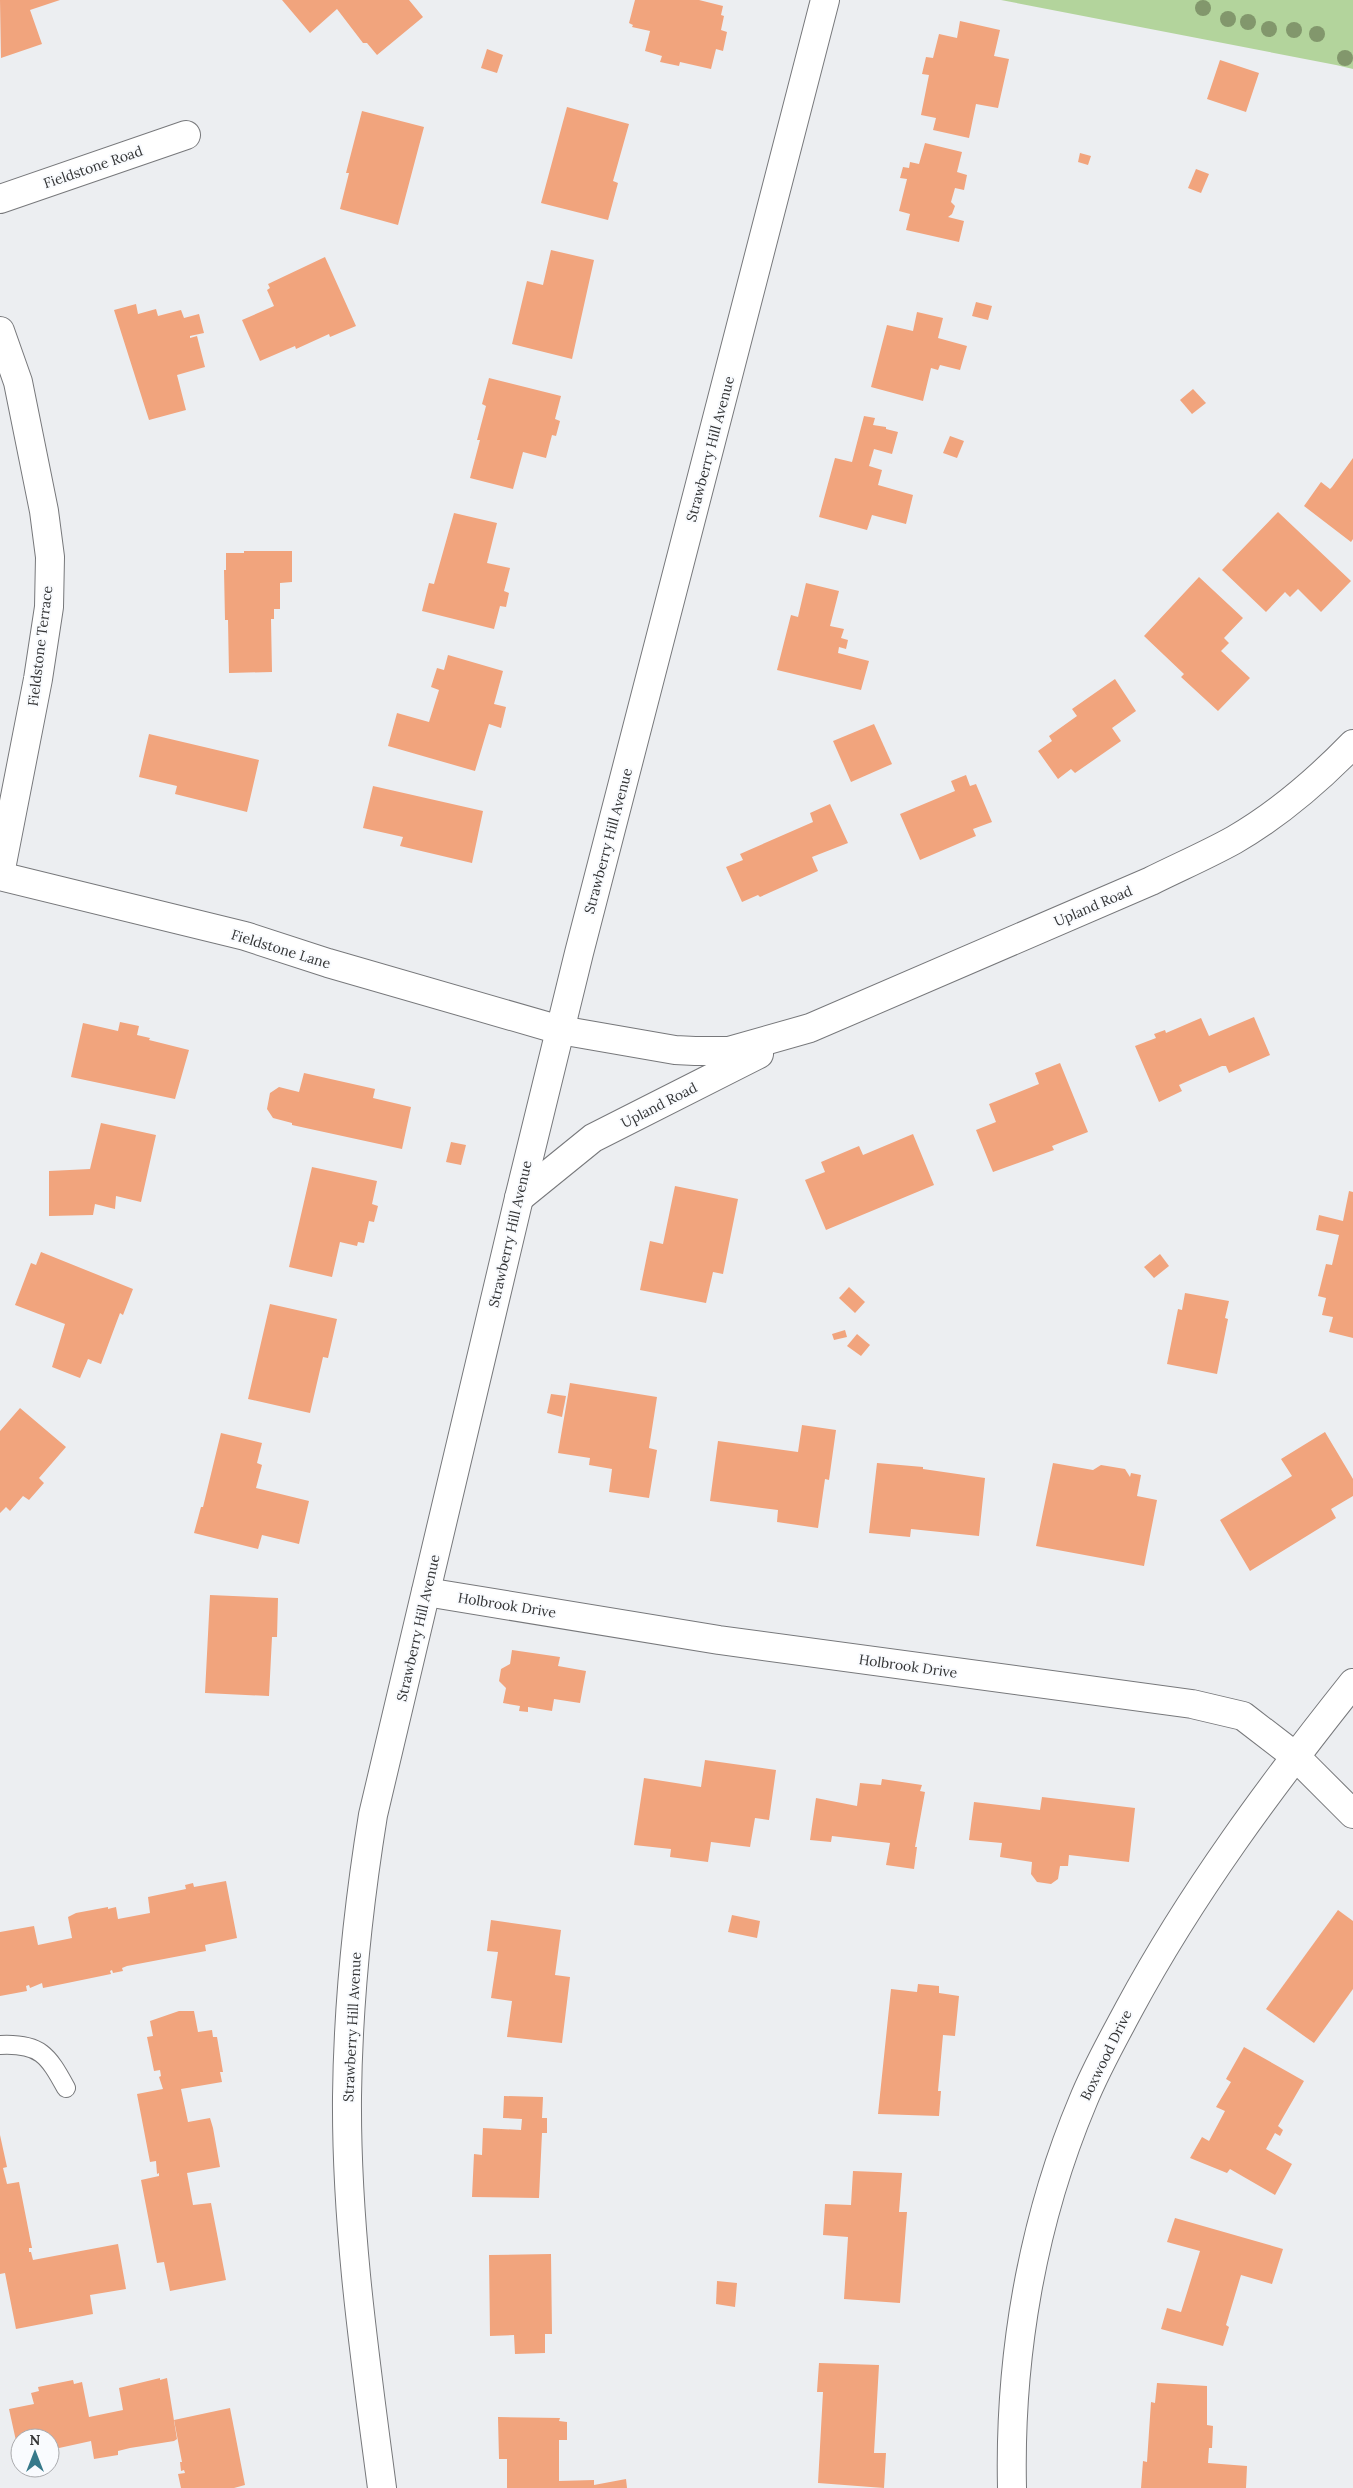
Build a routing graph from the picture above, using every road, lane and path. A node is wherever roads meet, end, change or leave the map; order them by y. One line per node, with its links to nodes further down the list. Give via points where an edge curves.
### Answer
1 (825, 0): 8 (street, Strawberry Hill Avenue)
2 (186, 135): 3 (street, Fieldstone Road)
3 (0, 199)
4 (0, 331): 6 (street, Fieldstone Terrace, via 18,382 50,557 48,607 38,679)
5 (1353, 744): 7 (street, Upland Road, via 1265,820 1225,844 1151,881)
6 (0, 875): 8 (street, Fieldstone Lane, via 245,936)
7 (810, 1028): 8 (street, Upland Road, via 729,1051 675,1050); 9 (street, Upland Road, via 593,1138)
8 (560, 1030): 9 (street, Strawberry Hill Avenue)
9 (518, 1198): 10 (street, Strawberry Hill Avenue)
10 (426, 1592): 12 (street, Holbrook Drive, via 719,1640 1192,1704 1243,1716); 16 (street, Strawberry Hill Avenue, via 373,1814 360,1896 347,2096 354,2252)
11 (1353, 1682): 12 (street, Boxwood Drive)
12 (1295, 1756): 13 (street, Holbrook Drive); 17 (street, Boxwood Drive, via 1208,1877 1153,1964 1083,2101 1038,2240 1022,2311)
13 (1353, 1814)
14 (0, 2045): 15 (lane, via 17,2044 38,2049 51,2061)
15 (66, 2088)
16 (382, 2488)
17 (1012, 2488)

